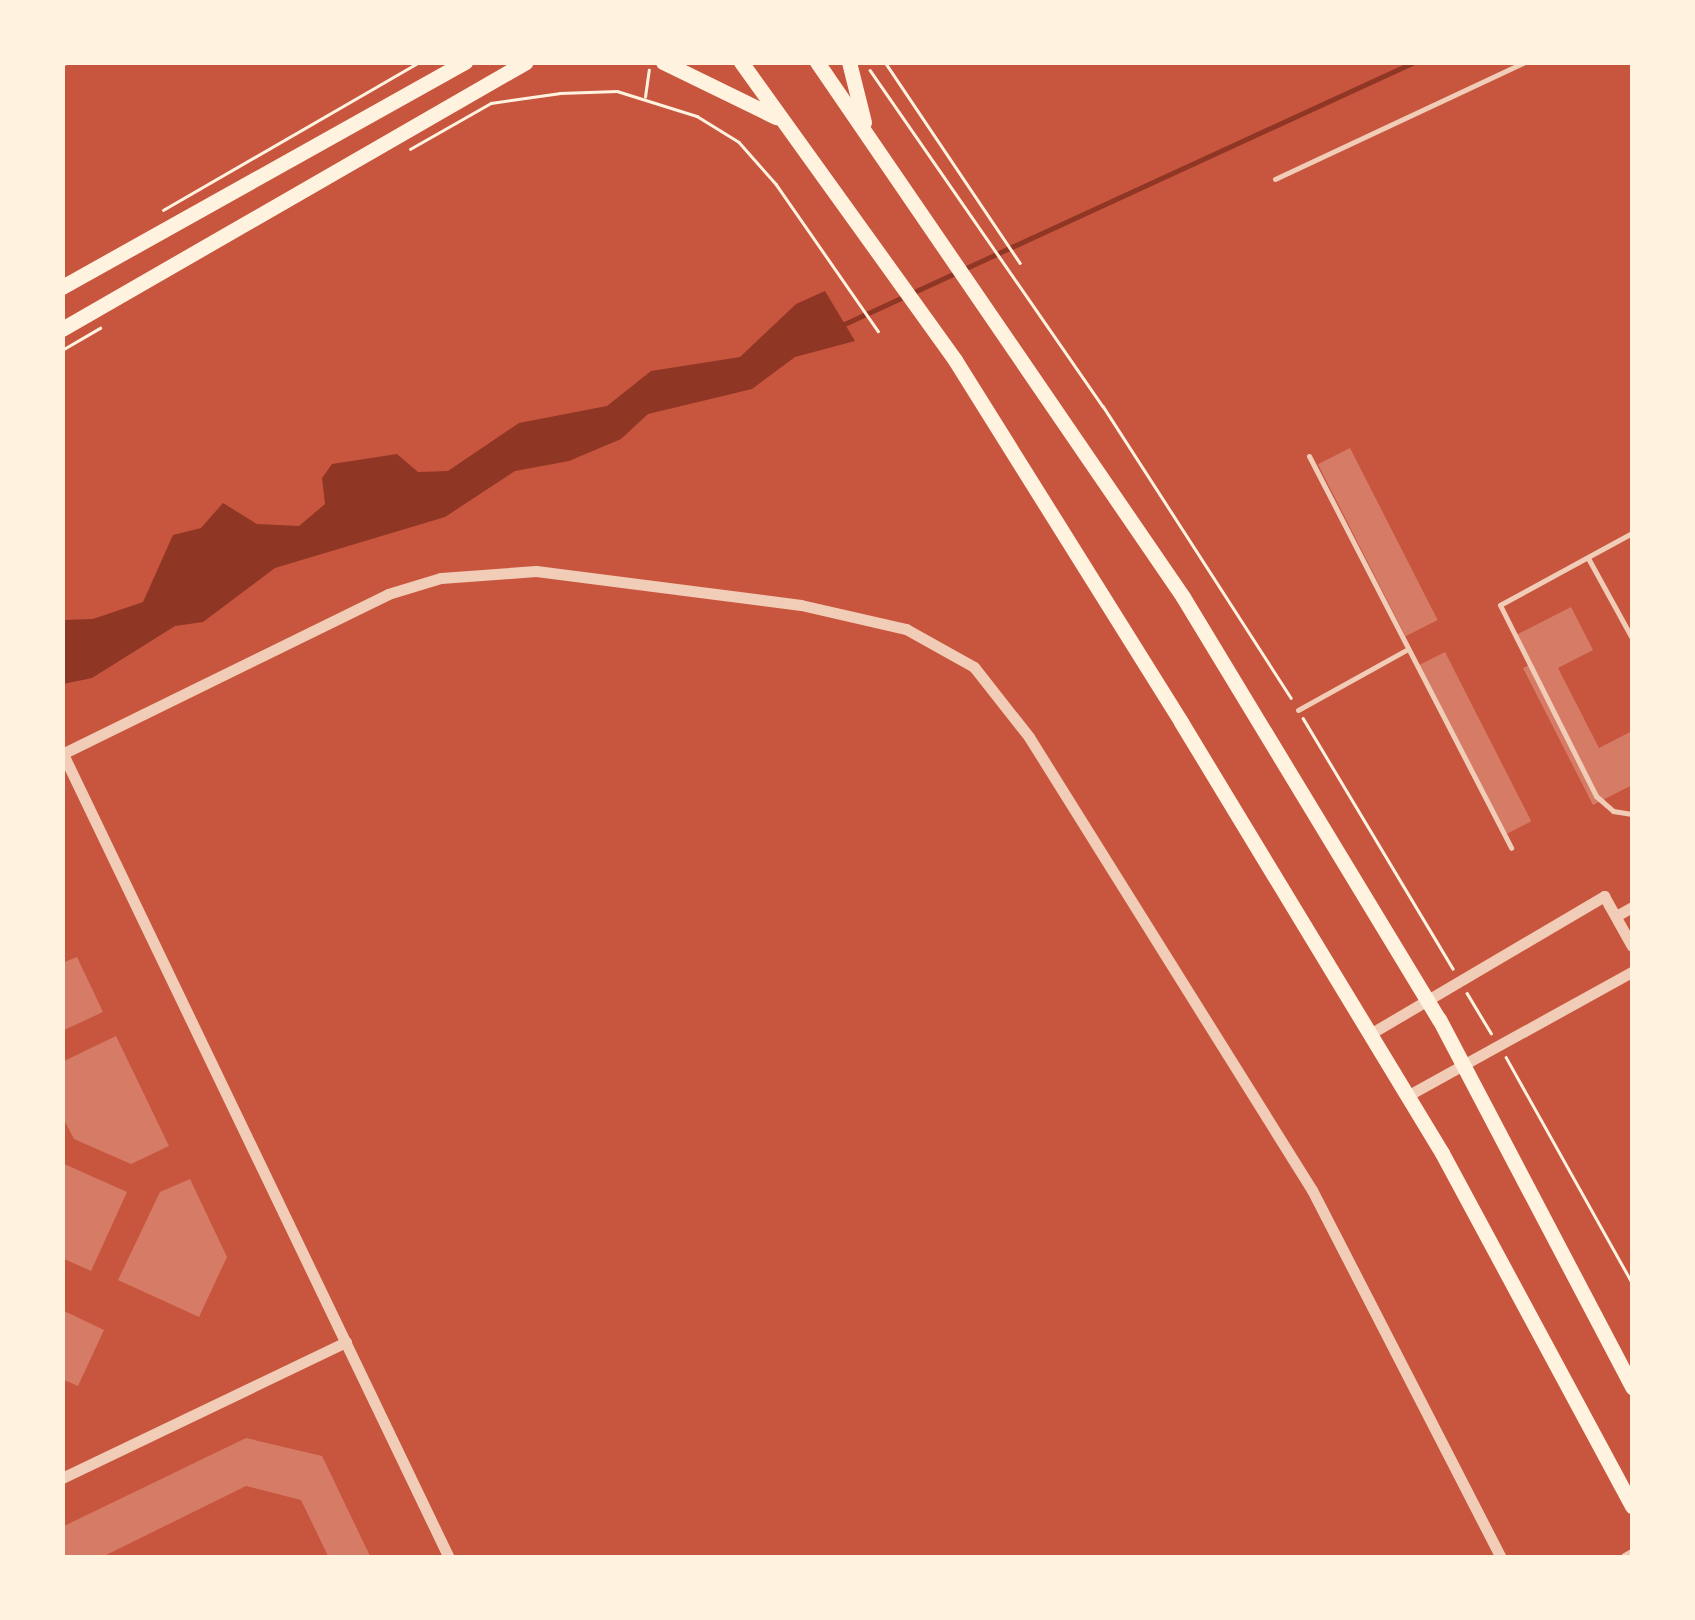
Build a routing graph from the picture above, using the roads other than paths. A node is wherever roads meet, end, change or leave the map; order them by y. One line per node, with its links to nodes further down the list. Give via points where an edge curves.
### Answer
1 (465, 62): 11 (main road)
2 (526, 62): 12 (main road)
3 (663, 62): 8 (main road, via 739,94)
4 (741, 62): 8 (main road)
5 (817, 62): 9 (main road)
6 (848, 62): 9 (main road)
7 (1525, 62): 10 (lane)
8 (784, 122): 27 (main road, via 928,322)
9 (868, 136): 26 (main road, via 1184,596)
10 (1274, 180)
11 (62, 287)
12 (62, 329)
13 (1308, 456): 17 (lane)
14 (1632, 533): 15 (lane)
15 (1588, 557): 16 (lane); 20 (lane, via 1500,606 1596,796 1613,811)
16 (1632, 638)
17 (1408, 649): 18 (lane); 21 (lane)
18 (1298, 710)
19 (63, 753): 30 (street); 36 (street, via 388,594 441,578 536,572 702,593 906,630 974,667 1029,736 1312,1190)
20 (1632, 814)
21 (1511, 848)
22 (1632, 907): 23 (street)
23 (1616, 916): 24 (street); 26 (street, via 1604,896)
24 (1632, 946)
25 (1632, 972): 28 (street)
26 (1428, 1000): 27 (street); 28 (main road)
27 (1370, 1034): 29 (main road)
28 (1464, 1064): 29 (street); 31 (main road)
29 (1407, 1096): 33 (main road)
30 (346, 1342): 32 (street); 35 (street)
31 (1632, 1386)
32 (62, 1478)
33 (1632, 1506)
34 (1632, 1554): 37 (street)
35 (449, 1558)
36 (1501, 1558)
37 (1625, 1558)

